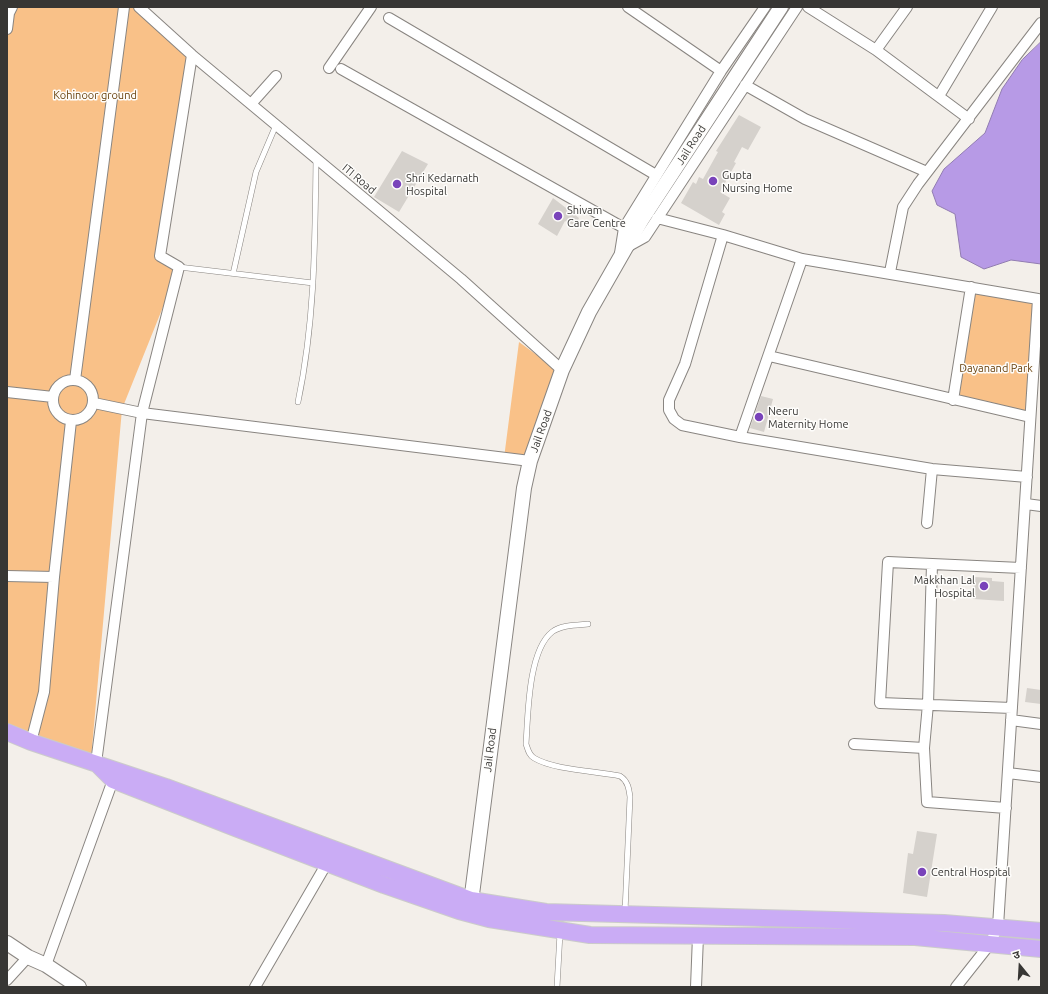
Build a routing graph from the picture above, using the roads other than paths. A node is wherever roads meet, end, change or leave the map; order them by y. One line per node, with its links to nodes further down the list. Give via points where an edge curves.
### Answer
1 (124, 7): 42 (street)
2 (139, 7): 16 (street, ITI Road)
3 (371, 7): 17 (street)
4 (628, 7): 19 (street)
5 (765, 7): 19 (street)
6 (781, 7): 32 (street, Jail Road, via 640,221)
7 (797, 7): 21 (street)
8 (808, 7): 15 (street)
9 (907, 7): 15 (street)
10 (987, 9): 22 (street)
11 (9, 12): 14 (street)
12 (389, 18): 28 (street)
13 (1041, 23): 24 (street)
14 (7, 28)
15 (876, 50): 22 (street)
16 (192, 55): 23 (street, ITI Road); 34 (street, via 160,256)
17 (329, 68)
18 (341, 69): 30 (street)
19 (721, 71): 28 (street)
20 (276, 76): 23 (street)
21 (745, 85): 27 (street, via 806,119); 29 (street)
22 (939, 96): 24 (street)
23 (251, 104): 25 (street, ITI Road)
24 (969, 119): 27 (street)
25 (276, 125): 26 (street, ITI Road); 36 (lane, via 256,172)
26 (316, 158): 37 (lane); 41 (street, ITI Road, via 461,279)
27 (926, 172): 35 (street, via 903,207)
28 (656, 175): 30 (street)
29 (657, 218): 31 (street); 32 (street, via 645,237)
30 (624, 228): 32 (street)
31 (723, 235): 33 (street); 51 (street, via 685,364 669,400 669,410 674,419 682,425)
32 (622, 254): 41 (street, Jail Road, via 589,312)
33 (802, 259): 35 (street); 40 (street)
34 (179, 267): 36 (lane); 48 (street)
35 (890, 272): 38 (street)
36 (233, 274): 37 (lane)
37 (313, 283): 46 (lane, via 313,308)
38 (971, 287): 39 (street); 45 (street)
39 (1039, 298): 49 (street)
40 (770, 356): 45 (street); 51 (street)
41 (562, 370): 52 (street, Jail Road)
42 (75, 380): 44 (street, via 61,384); 47 (street, via 90,388)
43 (7, 392): 44 (street)
44 (53, 397): 50 (street, via 53,406 57,413)
45 (953, 400): 49 (street)
46 (298, 402)
47 (94, 403): 48 (street); 50 (street, via 86,416)
48 (142, 413): 52 (street); 71 (street)
49 (1030, 417): 54 (street)
50 (70, 421): 61 (street)
51 (740, 437): 53 (street)
52 (530, 462): 77 (street, Jail Road, via 524,488)
53 (932, 469): 54 (street); 57 (street)
54 (1027, 477): 55 (street)
55 (1026, 504): 56 (street); 59 (street)
56 (1041, 506)
57 (927, 523)
58 (932, 564): 59 (street); 63 (street); 63 (street, via 888,562 880,702)
59 (1021, 568): 64 (street)
60 (7, 576): 61 (street)
61 (54, 577): 68 (street, via 44,692)
62 (588, 624): 78 (lane, via 564,627 552,632 540,648 530,685 526,744 534,758 624,779 630,797)
63 (928, 704): 64 (street); 70 (street)
64 (1012, 708): 65 (street)
65 (1011, 720): 66 (street); 72 (street)
66 (1041, 724)
67 (7, 732): 68 (main road)
68 (31, 742): 71 (main road)
69 (854, 744): 70 (street)
70 (924, 748): 75 (street, via 927,802)
71 (96, 763): 74 (main road); 77 (main road, via 166,787)
72 (1008, 773): 73 (street); 75 (street)
73 (1041, 777)
74 (113, 780): 76 (main road); 87 (street)
75 (1006, 808): 79 (street)
76 (327, 864): 77 (main road, via 403,892); 90 (street)
77 (470, 907): 78 (main road); 80 (main road)
78 (625, 914): 79 (main road)
79 (998, 926): 81 (main road); 84 (street)
80 (560, 930): 82 (main road, via 590,935); 91 (lane)
81 (1041, 931)
82 (698, 936): 84 (main road, via 916,937); 92 (street)
83 (7, 943): 86 (street)
84 (990, 944): 85 (main road); 93 (street)
85 (1041, 949)
86 (28, 958): 87 (street); 88 (street)
87 (46, 965): 89 (street)
88 (7, 980)
89 (79, 987)
90 (255, 987)
91 (557, 987)
92 (696, 987)
93 (956, 987)

